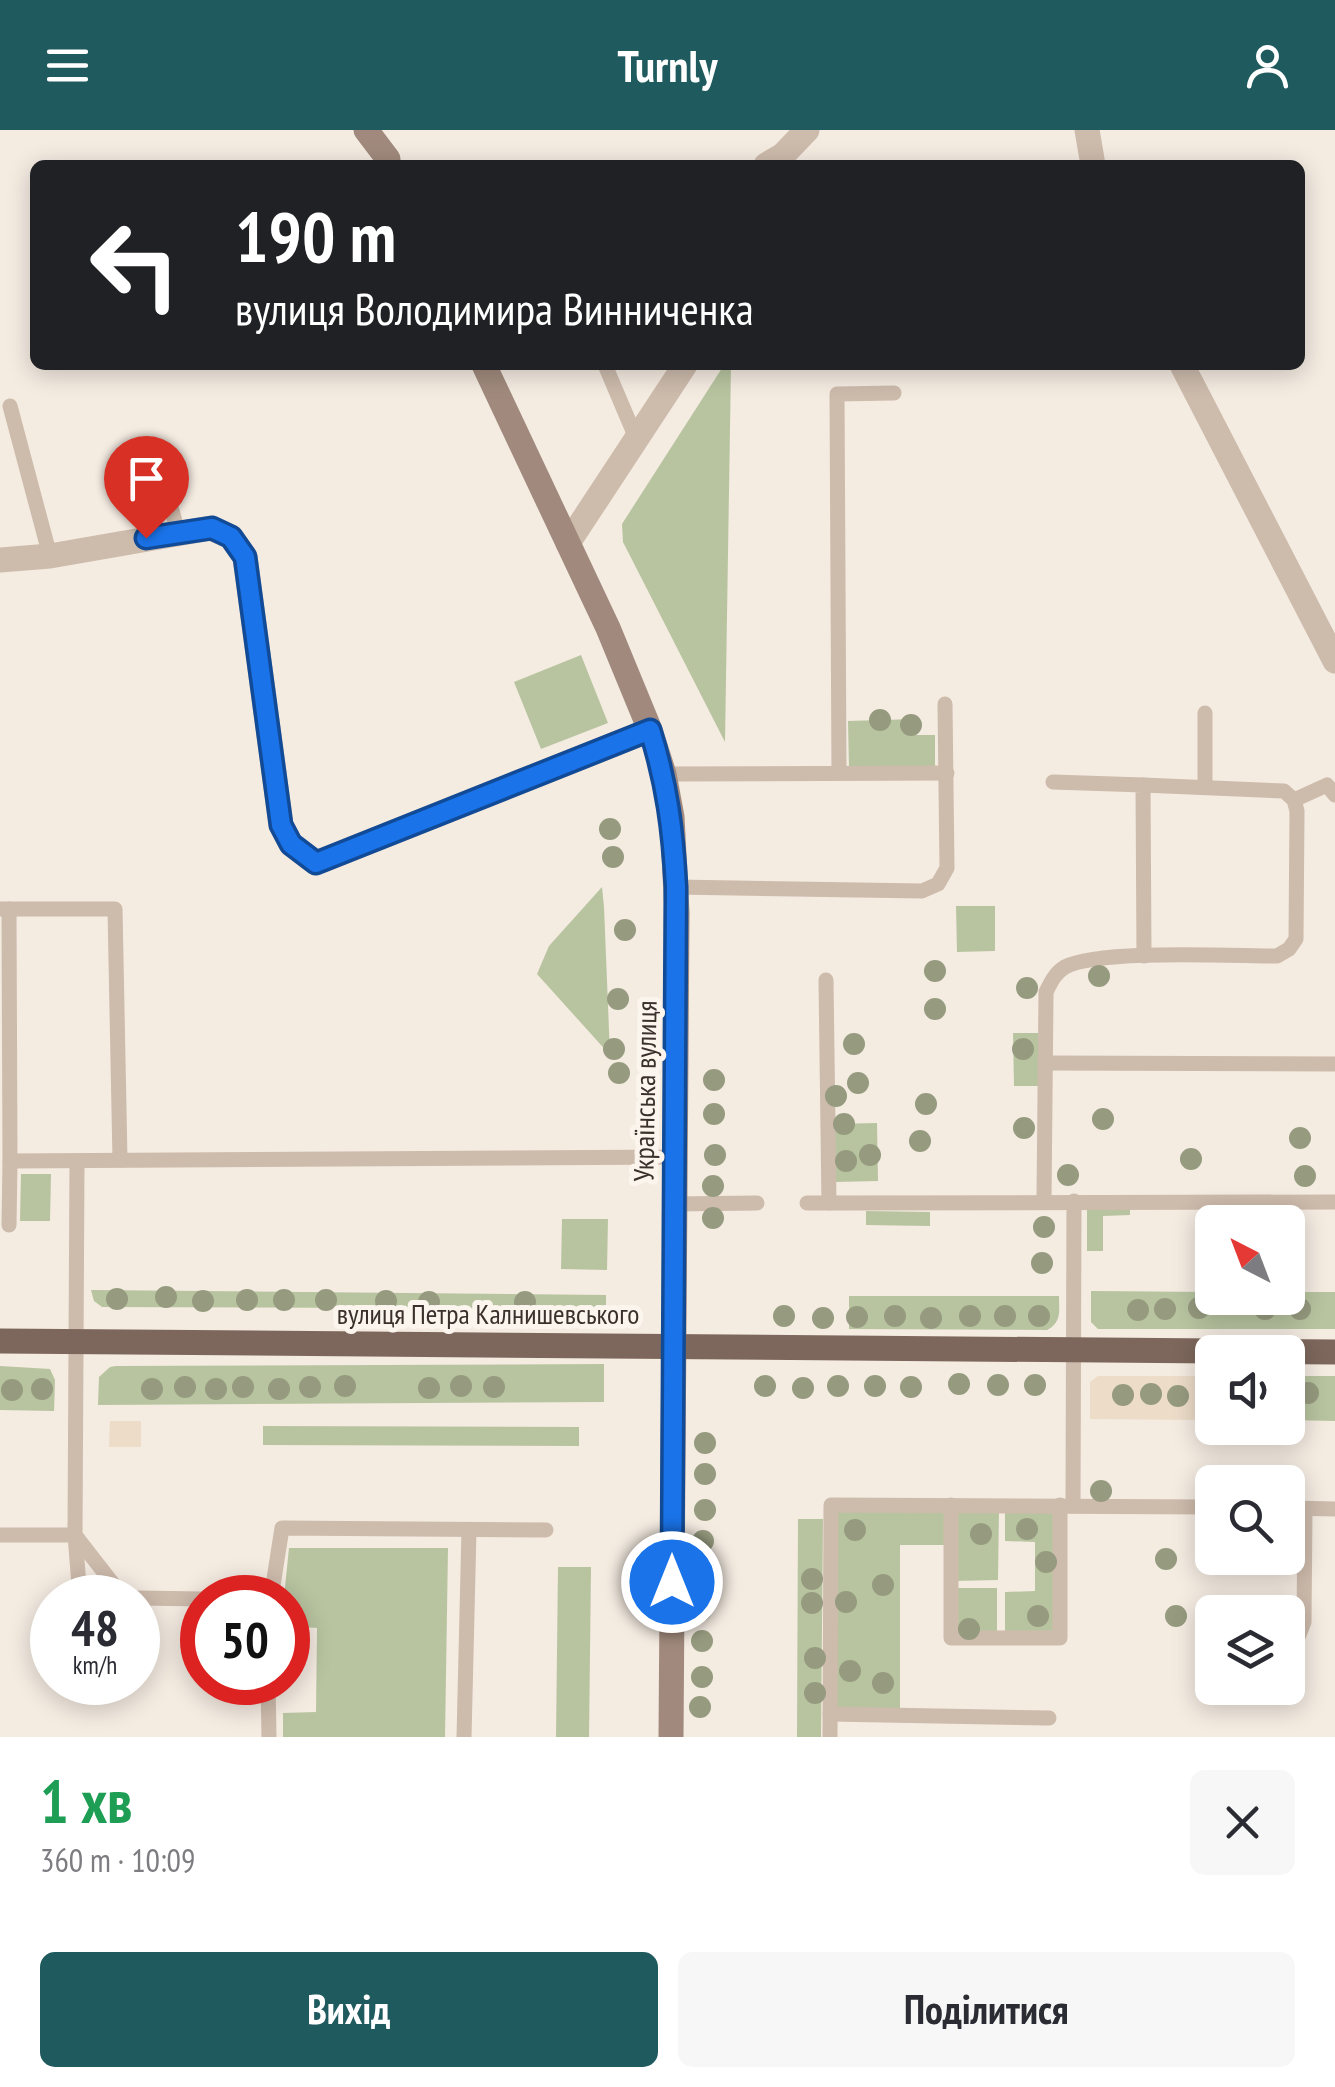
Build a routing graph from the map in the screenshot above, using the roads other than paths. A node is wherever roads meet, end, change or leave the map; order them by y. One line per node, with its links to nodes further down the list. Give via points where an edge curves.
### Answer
1 (366, 130): 5 (main road)
2 (384, 130): 6 (main road)
3 (807, 130): 7 (street)
4 (1087, 130): 8 (street)
5 (388, 160)
6 (389, 160)
7 (774, 160)
8 (1093, 160)
9 (486, 370): 18 (main road, Українська вулиця)
10 (608, 370): 15 (lane)
11 (681, 370): 15 (street)
12 (1185, 370): 21 (street)
13 (894, 393): 27 (lane, via 837,394)
14 (10, 406): 19 (lane)
15 (636, 438): 18 (street)
16 (162, 476): 17 (lane)
17 (178, 532): 19 (street); 24 (street, via 212,528 231,537 245,557 281,825 291,844 316,863)
18 (568, 543): 24 (main road, Українська вулиця)
19 (50, 556): 20 (street)
20 (0, 560)
21 (1335, 661)
22 (945, 704): 25 (lane)
23 (1205, 713): 30 (lane)
24 (650, 730): 26 (main road, Українська вулиця)
25 (947, 773): 27 (lane); 33 (lane, via 947,868 938,884 922,891)
26 (664, 774): 27 (lane); 33 (main road, Українська вулиця)
27 (839, 774)
28 (1052, 782): 29 (lane)
29 (1143, 785): 30 (lane); 35 (lane)
30 (1205, 786): 32 (lane, via 1284,790)
31 (1335, 795): 32 (lane, via 1327,785)
32 (1294, 800): 35 (lane, via 1296,939 1289,950 1277,956)
33 (676, 887): 39 (main road, Українська вулиця)
34 (4, 909): 40 (lane, via 116,909); 41 (lane)
35 (1144, 956): 37 (lane, via 1061,969 1046,992)
36 (826, 980): 48 (lane)
37 (1045, 1063): 38 (lane); 44 (lane)
38 (1335, 1064)
39 (676, 1157): 40 (lane); 49 (main road, Українська вулиця)
40 (120, 1160): 42 (lane)
41 (10, 1161): 42 (lane); 50 (lane)
42 (78, 1161): 52 (lane)
43 (807, 1202): 48 (lane)
44 (1044, 1202): 45 (lane); 48 (lane)
45 (1074, 1202): 46 (lane); 54 (lane)
46 (1335, 1202)
47 (757, 1203): 49 (lane)
48 (829, 1203)
49 (674, 1204): 53 (main road, Українська вулиця)
50 (9, 1225)
51 (0, 1341): 52 (main road, вулиця Петра Калнишевського)
52 (76, 1341): 53 (main road, вулиця Петра Калнишевського); 64 (lane)
53 (674, 1346): 54 (main road, вулиця Петра Калнишевського); 73 (main road, Українська вулиця)
54 (1074, 1350): 55 (main road, вулиця Петра Калнишевського); 57 (lane)
55 (1335, 1352)
56 (950, 1505): 57 (lane); 57 (lane, via 951,1638 1060,1638); 69 (lane, via 831,1506)
57 (1066, 1505): 58 (lane)
58 (1195, 1507)
59 (1305, 1508): 60 (lane)
60 (1335, 1509)
61 (469, 1530): 62 (lane); 67 (lane, via 282,1528); 72 (lane)
62 (546, 1530)
63 (0, 1534): 64 (lane)
64 (75, 1535): 65 (lane); 66 (lane)
65 (78, 1575)
66 (106, 1575)
67 (275, 1575)
68 (268, 1705): 71 (lane)
69 (830, 1714): 70 (lane); 74 (lane)
70 (1049, 1718)
71 (269, 1737)
72 (464, 1737)
73 (671, 1737)
74 (830, 1737)

